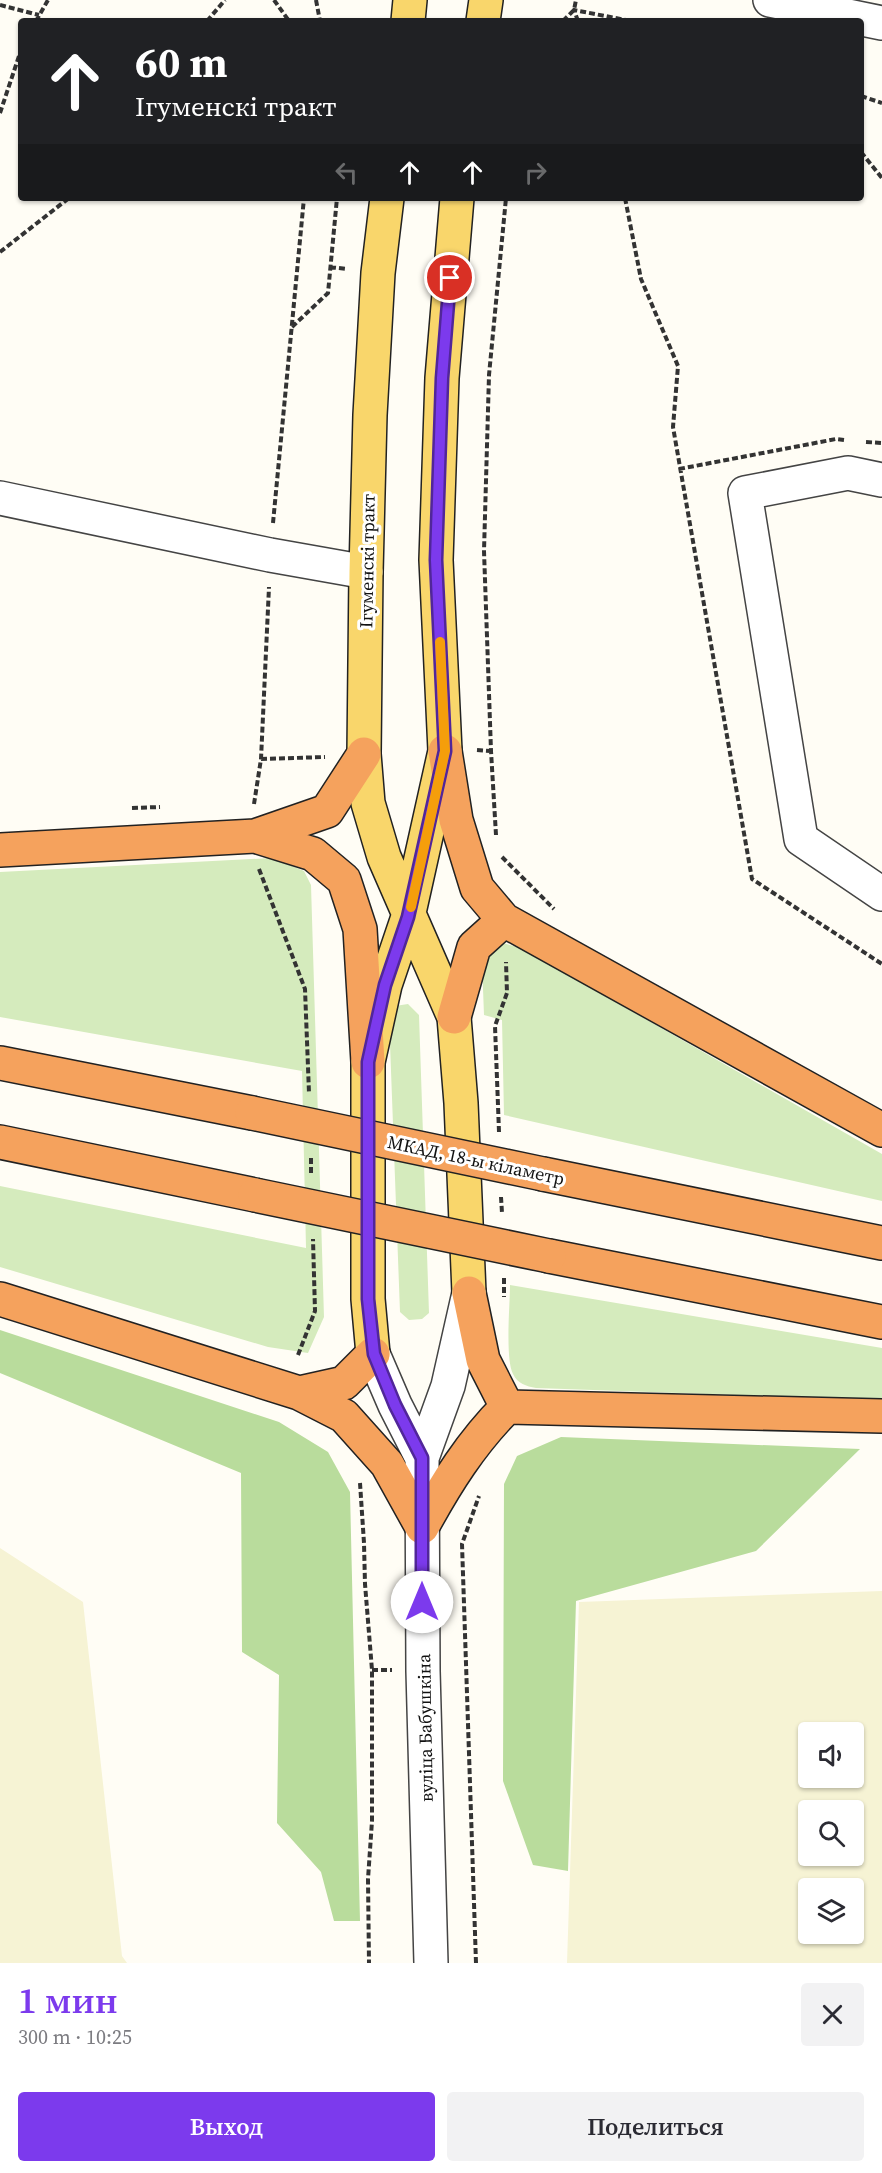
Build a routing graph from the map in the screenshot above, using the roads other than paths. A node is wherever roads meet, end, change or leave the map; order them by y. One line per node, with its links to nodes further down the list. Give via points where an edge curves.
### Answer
1 (410, 0): 4 (main road)
2 (486, 0): 5 (main road)
3 (770, 0): 6 (street)
4 (408, 18)
5 (483, 18)
6 (858, 18)
7 (864, 19): 8 (street)
8 (882, 23)
9 (387, 201): 13 (main road, Ігуменскі тракт, via 378,273 370,414)
10 (458, 201): 14 (main road, via 442,378 436,560)
11 (882, 480): 18 (street, via 848,473 745,493 801,839)
12 (0, 498): 13 (street)
13 (366, 572): 15 (main road, Ігуменскі тракт)
14 (459, 751): 19 (main road); 20 (highway, via 456,820 477,888)
15 (364, 754): 16 (highway, via 327,811); 19 (main road, Ігуменскі тракт, via 368,803)
16 (254, 824): 17 (highway); 22 (highway, via 313,854 344,880 360,929)
17 (0, 850)
18 (882, 894)
19 (408, 917): 21 (main road, Ігуменскі тракт); 22 (main road, via 385,985)
20 (504, 920): 21 (highway, via 474,947); 24 (highway)
21 (454, 1017): 27 (main road, Ігуменскі тракт)
22 (368, 1062): 30 (main road, via 368,1299)
23 (0, 1063): 26 (highway, МКАД, 18-ы кіламетр, bridge)
24 (882, 1130)
25 (0, 1142): 29 (highway, bridge)
26 (882, 1243)
27 (469, 1293): 32 (highway, via 483,1360); 34 (street, вуліца Бабушкіна, via 448,1386)
28 (0, 1299): 31 (highway)
29 (882, 1322)
30 (374, 1354): 31 (highway, via 344,1383); 34 (street, вуліца Бабушкіна)
31 (299, 1393): 35 (highway, via 344,1416 387,1464)
32 (507, 1407): 33 (highway); 35 (highway, via 483,1431)
33 (882, 1416)
34 (422, 1458): 35 (street, вуліца Бабушкіна)
35 (422, 1527): 36 (street, вуліца Бабушкіна)
36 (431, 1963)

